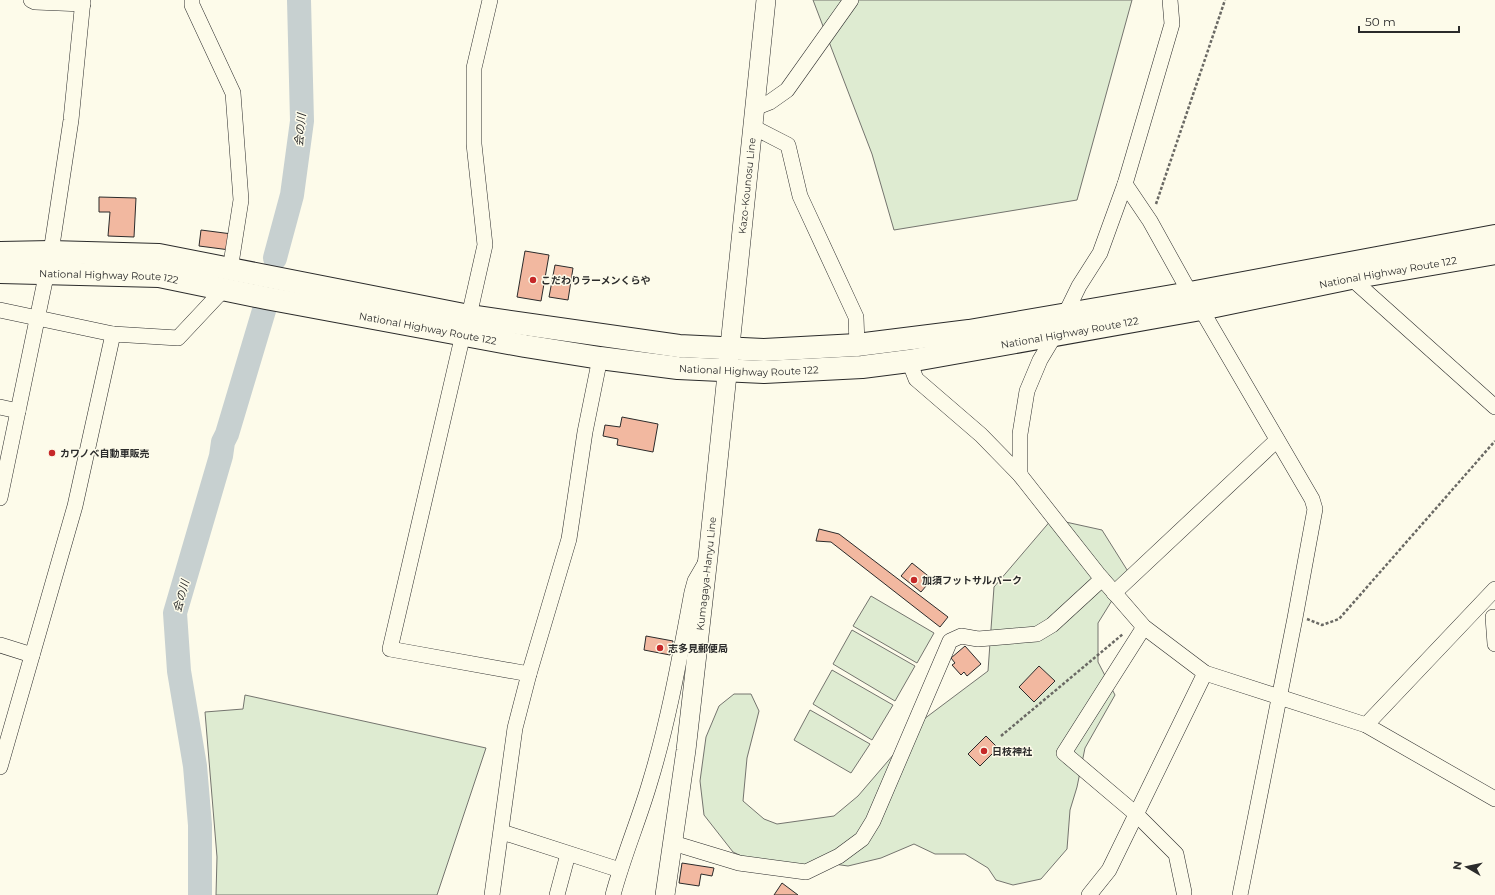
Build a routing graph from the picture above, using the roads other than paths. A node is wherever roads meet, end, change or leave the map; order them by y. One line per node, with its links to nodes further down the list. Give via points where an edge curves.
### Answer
1 (31, 0): 7 (street)
2 (192, 0): 17 (street, via 192,6 234,93 241,200)
3 (490, 0): 21 (street, via 474,68 474,144 485,245)
4 (766, 0): 8 (main road, Kazo-Kounosu Line)
5 (851, 0): 8 (street, via 787,90 770,102)
6 (1170, 0): 10 (street, via 1172,24)
7 (83, 2): 14 (street, via 71,120)
8 (755, 108): 9 (main road, Kazo-Kounosu Line)
9 (753, 127): 24 (street, via 788,145 800,196 856,317); 25 (main road, Kazo-Kounosu Line)
10 (1125, 184): 18 (street, via 1150,221); 22 (street, via 1100,253 1079,286)
11 (1495, 236): 18 (highway, National Highway Route 122)
12 (0, 253): 14 (highway, National Highway Route 122)
13 (1495, 253): 16 (highway, National Highway Route 122)
14 (48, 262): 15 (highway, National Highway Route 122); 17 (highway, National Highway Route 122, via 159,276); 20 (street)
15 (0, 272)
16 (1351, 278): 18 (highway, National Highway Route 122); 30 (street)
17 (227, 280): 21 (highway, National Highway Route 122); 23 (street, via 178,338)
18 (1195, 301): 22 (highway, National Highway Route 122); 32 (street)
19 (0, 310): 20 (street)
20 (37, 319): 23 (street); 31 (street)
21 (466, 325): 25 (highway, National Highway Route 122); 26 (highway, National Highway Route 122); 45 (street, via 390,648)
22 (1059, 326): 24 (highway, National Highway Route 122); 27 (highway, National Highway Route 122); 33 (street, via 1026,391 1020,434)
23 (113, 334): 43 (street, via 75,506)
24 (857, 345): 25 (highway, National Highway Route 122, via 764,350)
25 (730, 349): 28 (main road, Kazo-Kounosu Line)
26 (600, 358): 28 (highway, National Highway Route 122); 45 (street, via 585,432 569,539)
27 (909, 361): 28 (highway, National Highway Route 122, via 810,370); 33 (street, via 916,379 981,435)
28 (727, 372): 35 (main road, Kumagaya-Hanyu Line)
29 (0, 407): 31 (street)
30 (1495, 407)
31 (18, 411): 34 (street)
32 (1277, 440): 38 (street); 46 (street, via 1312,499 1315,509)
33 (1020, 476): 36 (street)
34 (0, 498)
35 (708, 558): 52 (main road, Kumagaya-Hanyu Line); 54 (street, via 695,581 670,712 650,783)
36 (1102, 579): 38 (street); 52 (street, via 1052,625 1037,634 978,639 961,636 950,641 873,821 862,839 839,856 806,872 739,862)
37 (1495, 589): 47 (street)
38 (1114, 593): 40 (street)
39 (1493, 617): 41 (street)
40 (1141, 624): 44 (street); 50 (street, via 1064,753)
41 (1495, 644)
42 (0, 645): 43 (street)
43 (32, 655): 48 (street)
44 (1205, 673): 46 (street); 50 (street)
45 (529, 674): 51 (street, via 515,728)
46 (1278, 697): 47 (street); 61 (street)
47 (1366, 725): 49 (street)
48 (0, 766)
49 (1495, 799)
50 (1136, 814): 55 (street, via 1176,854); 60 (street, via 1109,870)
51 (502, 832): 53 (street); 56 (street)
52 (673, 843): 59 (main road, Kumagaya-Hanyu Line)
53 (568, 854): 54 (street); 57 (street)
54 (620, 870): 58 (street)
55 (1184, 892)
56 (492, 895)
57 (557, 895)
58 (613, 895)
59 (665, 895)
60 (1090, 895)
61 (1240, 895)

